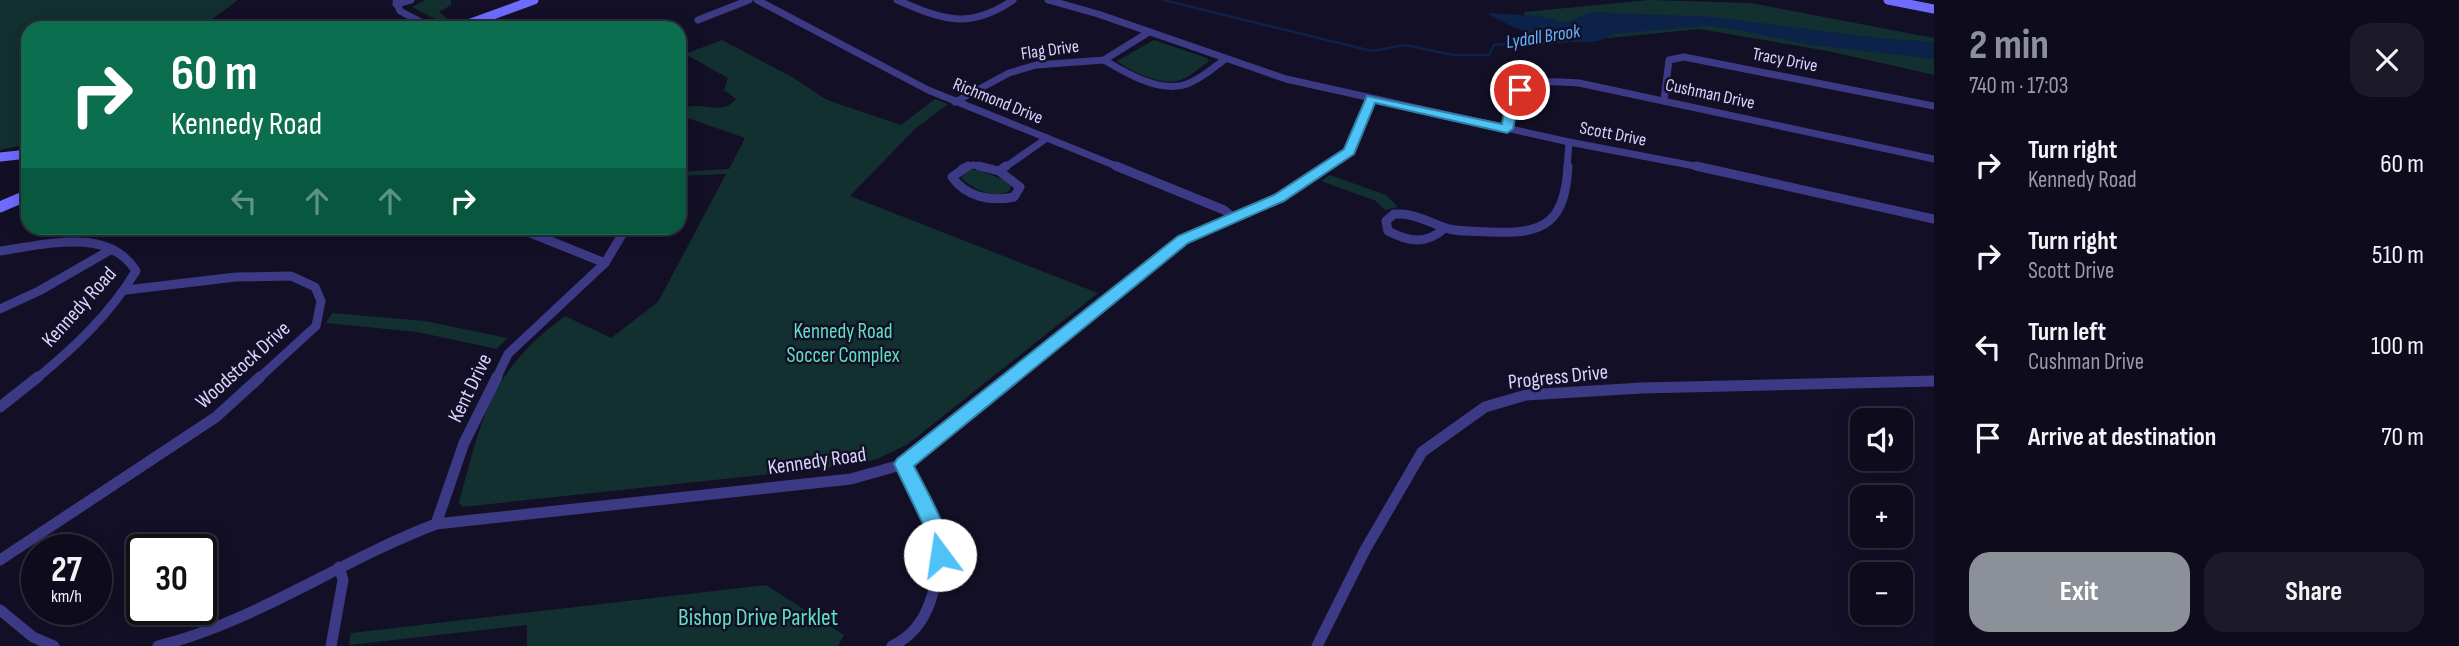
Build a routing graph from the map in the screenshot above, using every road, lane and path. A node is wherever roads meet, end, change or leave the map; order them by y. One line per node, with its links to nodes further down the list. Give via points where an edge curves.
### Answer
1 (411, 0): 9 (street)
2 (534, 0): 13 (street)
3 (748, 0): 11 (street)
4 (757, 0): 19 (street, Richmond Drive)
5 (897, 0): 6 (street, via 957,22 990,16)
6 (1013, 0)
7 (1048, 0): 14 (street, Scott Drive)
8 (1888, 0): 10 (street)
9 (396, 2): 12 (street, via 400,11)
10 (1934, 9)
11 (698, 20)
12 (419, 21)
13 (476, 21)
14 (1149, 32): 15 (street, Flag Drive); 16 (street, Scott Drive)
15 (1104, 60): 16 (street, via 1164,86 1180,87); 19 (street, Flag Drive, via 1036,65 989,82)
16 (1224, 60): 17 (street, Scott Drive)
17 (1371, 99): 21 (street, Scott Drive); 30 (street, Kennedy Road, via 1349,151 1279,198)
18 (1664, 100): 20 (street, Tracy Drive, via 1669,60 1684,57); 21 (street, Cushman Drive, via 1578,83 1532,84 1513,97); 26 (street, Cushman Drive)
19 (955, 102): 22 (street, Richmond Drive)
20 (1934, 106)
21 (1507, 129): 23 (street, Scott Drive)
22 (1046, 138): 27 (street); 30 (street, Richmond Drive)
23 (1569, 142): 31 (street, Scott Drive); 32 (street, via 1563,205 1555,218 1539,229 1507,233)
24 (21, 155): 25 (street)
25 (0, 157)
26 (1934, 159)
27 (999, 171): 27 (street, via 971,165 952,177 968,191 992,200 1014,197 1020,187)
28 (21, 198): 29 (street)
29 (0, 207)
30 (1234, 218): 42 (street, Kennedy Road, via 1183,240)
31 (1934, 219)
32 (1446, 228): 32 (street, via 1408,213 1394,214 1386,221 1388,231 1421,243)
33 (536, 235): 37 (street)
34 (622, 235): 37 (street, Kent Drive)
35 (113, 248): 36 (street, Kennedy Road, via 79,243); 38 (street, Kennedy Road, via 126,256 136,271); 39 (street)
36 (0, 251)
37 (605, 262): 43 (street, Kent Drive, via 508,354 464,443)
38 (126, 290): 41 (street, Kennedy Road, via 72,350); 44 (street, Woodstock Drive, via 236,277 291,276 315,287 321,301 316,326 216,417)
39 (0, 309)
40 (1934, 381): 51 (street, Progress Drive, via 1634,389 1526,396 1485,407 1422,452)
41 (0, 407)
42 (904, 464): 43 (street, Kennedy Road, via 851,479); 50 (street, via 934,528 940,555 938,587 906,640)
43 (436, 524): 45 (street, Kennedy Road)
44 (0, 560)
45 (339, 567): 48 (street, Kennedy Road, via 203,634); 49 (street, via 343,580)
46 (0, 610): 47 (street, via 33,637)
47 (54, 646)
48 (158, 646)
49 (331, 646)
50 (892, 646)
51 (1317, 646)

